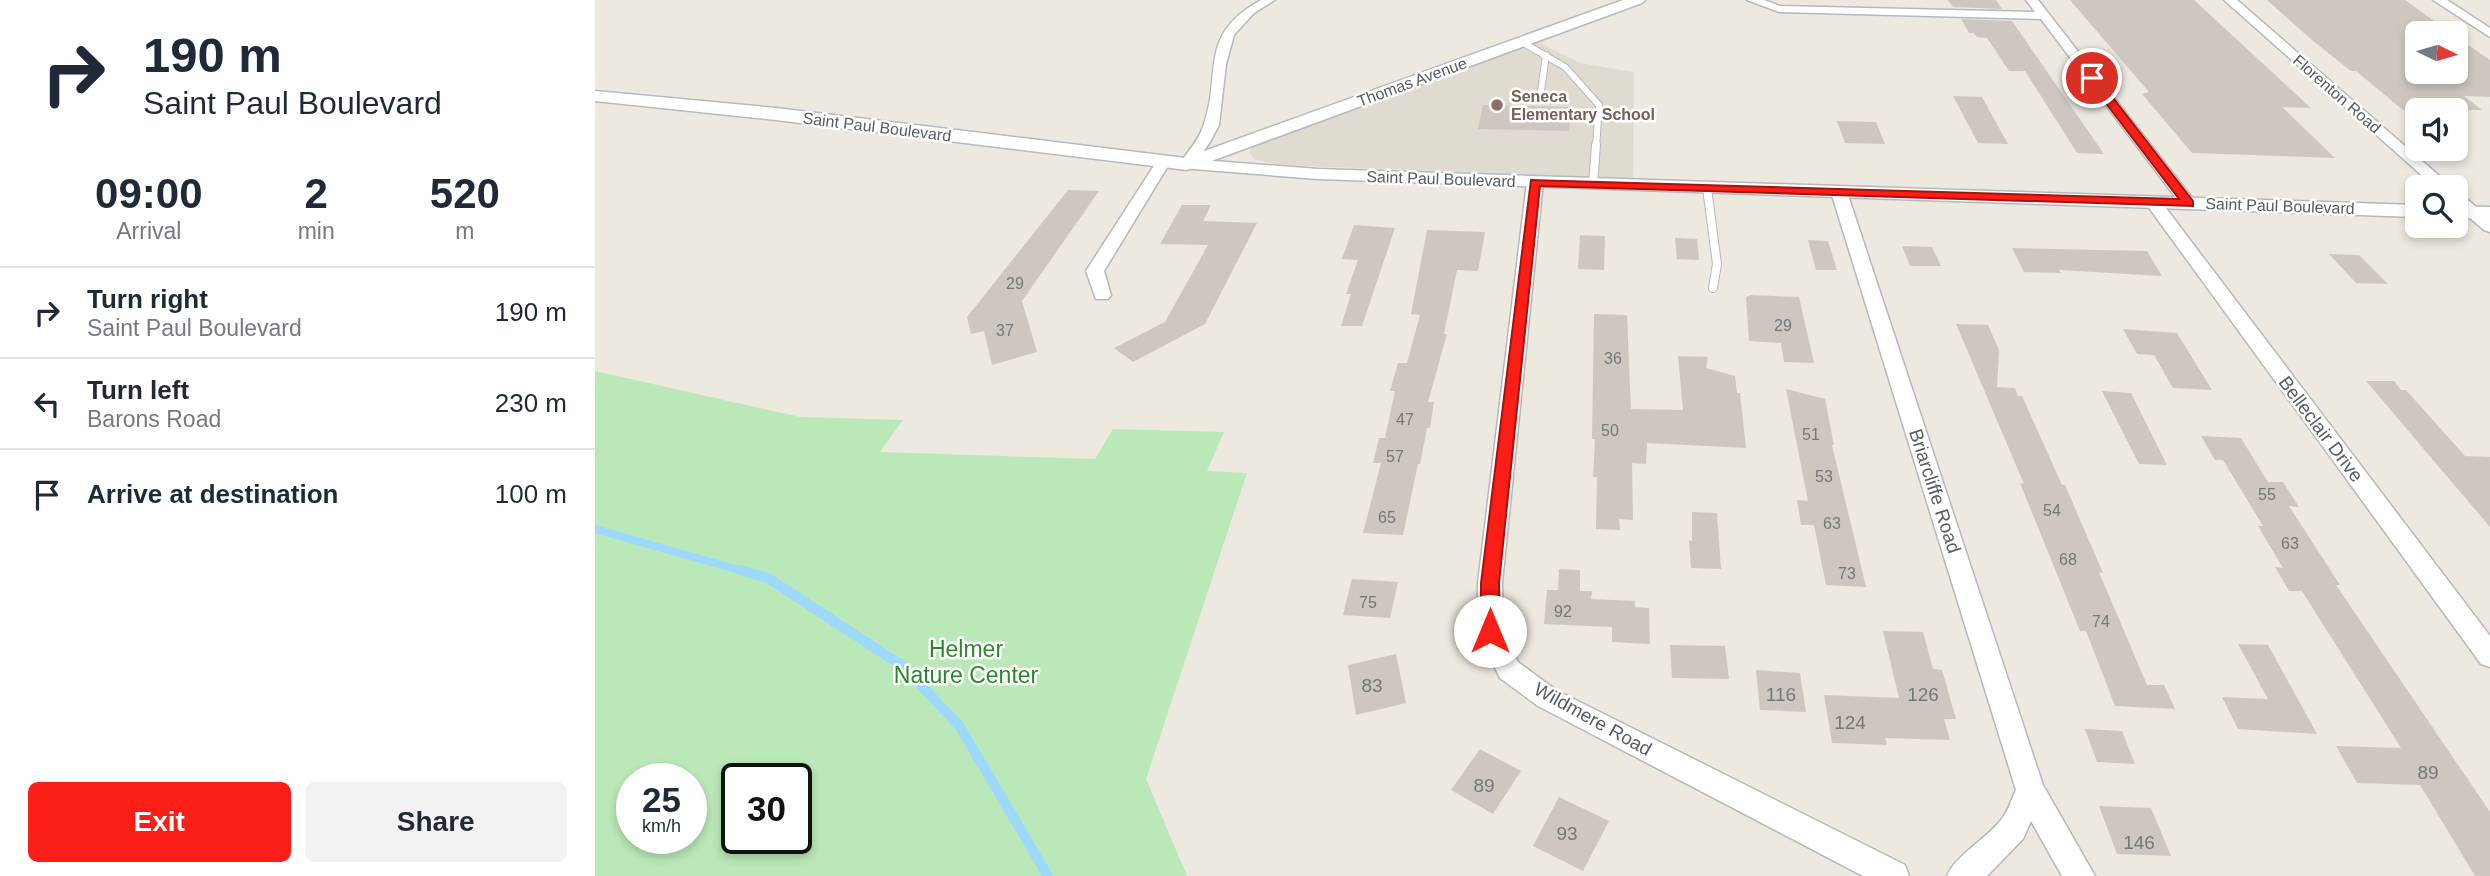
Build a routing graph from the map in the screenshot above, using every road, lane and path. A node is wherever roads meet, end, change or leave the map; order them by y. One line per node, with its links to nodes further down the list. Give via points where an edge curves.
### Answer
1 (1269, 0): 14 (street, via 1235,23 1221,44 1213,119)
2 (1637, 0): 9 (main road, Thomas Avenue)
3 (1753, 0): 7 (street, via 1779,9)
4 (2032, 0): 7 (street)
5 (2230, 0): 15 (street, Florenton Road)
6 (2439, 0): 8 (street)
7 (2044, 16): 21 (street)
8 (2490, 33)
9 (1522, 42): 10 (lane); 14 (main road, Thomas Avenue)
10 (1546, 55): 11 (lane); 17 (lane, via 1565,67 1599,105)
11 (1541, 91)
12 (595, 96): 13 (main road, Saint Paul Boulevard)
13 (1164, 162): 14 (main road, Saint Paul Boulevard); 26 (street, via 1095,271)
14 (1187, 164): 16 (street, Saint Paul Boulevard)
15 (2430, 175)
16 (1535, 182): 17 (street, Saint Paul Boulevard); 29 (street, Wildmere Road, via 1490,583 1490,631 1509,670 1547,698)
17 (1593, 184): 18 (street, Saint Paul Boulevard)
18 (1707, 188): 19 (street, Saint Paul Boulevard); 25 (lane, via 1717,264)
19 (1839, 192): 20 (street, Saint Paul Boulevard); 28 (street, Briarcliffe Road)
20 (2153, 202): 21 (street, Saint Paul Boulevard); 27 (street, Belleclair Drive)
21 (2188, 203): 22 (street, Saint Paul Boulevard)
22 (2405, 211)
23 (2473, 212): 24 (street)
24 (2490, 227)
25 (1713, 288)
26 (1102, 295)
27 (2490, 656)
28 (2030, 790): 30 (street, via 2013,829); 31 (street, Briarcliffe Road)
29 (1894, 876)
30 (1962, 876)
31 (2080, 876)

